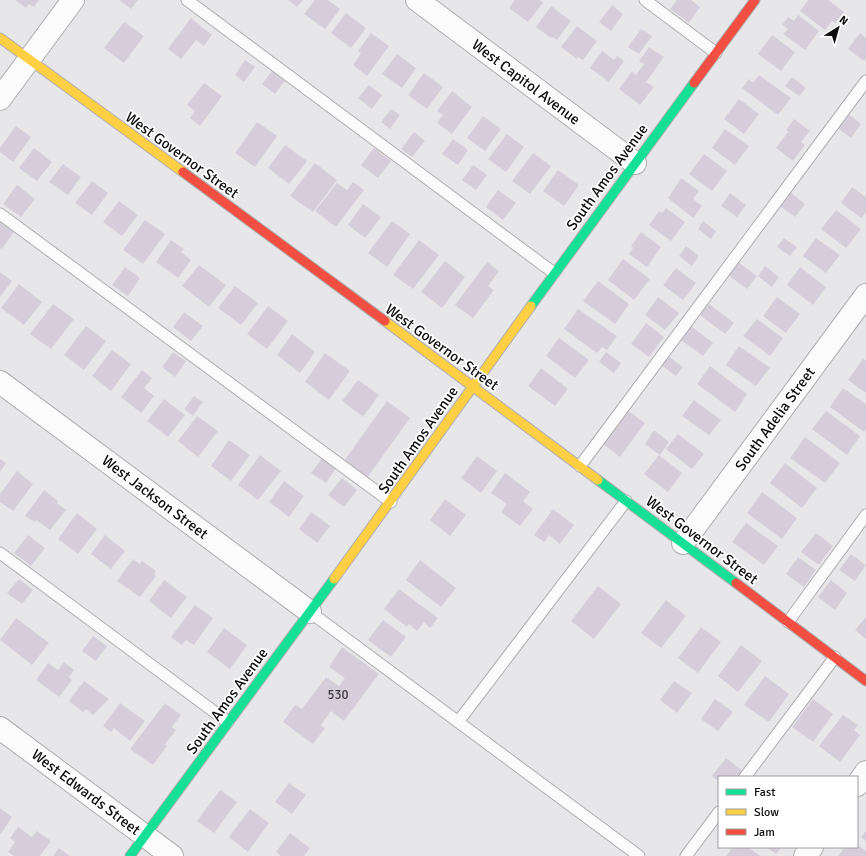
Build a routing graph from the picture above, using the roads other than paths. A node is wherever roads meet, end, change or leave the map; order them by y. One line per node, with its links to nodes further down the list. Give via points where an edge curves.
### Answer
1 (73, 0): 8 (street)
2 (187, 0): 13 (lane)
3 (417, 0): 11 (street, West Capitol Avenue)
4 (645, 0): 7 (lane)
5 (755, 0): 7 (street, South Amos Avenue)
6 (0, 38): 8 (street, West Governor Street)
7 (716, 53): 11 (street, South Amos Avenue)
8 (29, 60): 10 (street); 16 (street, West Governor Street)
9 (866, 81): 17 (lane)
10 (0, 99)
11 (635, 163): 13 (street, South Amos Avenue)
12 (0, 214): 19 (lane)
13 (554, 273): 16 (street, South Amos Avenue)
14 (866, 295): 21 (street, South Adelia Street)
15 (0, 382): 23 (street, West Jackson Street)
16 (473, 386): 17 (street, West Governor Street); 19 (street, South Amos Avenue)
17 (580, 466): 18 (street, West Governor Street)
18 (626, 501): 21 (street, West Governor Street); 28 (lane)
19 (391, 502): 23 (street, South Amos Avenue)
20 (866, 516): 24 (lane)
21 (683, 543): 24 (street, West Governor Street)
22 (0, 553): 27 (lane)
23 (310, 612): 27 (street, South Amos Avenue); 28 (lane)
24 (788, 622): 25 (street, West Governor Street)
25 (835, 657): 26 (street, West Governor Street); 31 (lane)
26 (866, 681)
27 (228, 722): 34 (street, South Amos Avenue)
28 (458, 722): 38 (lane)
29 (0, 728): 34 (street, West Edwards Street)
30 (866, 772): 32 (street)
31 (746, 776)
32 (858, 784)
33 (718, 813): 39 (lane)
34 (145, 836): 36 (street, South Amos Avenue); 37 (street, West Edwards Street)
35 (811, 848): 40 (street)
36 (130, 856)
37 (172, 856)
38 (639, 856)
39 (686, 856)
40 (805, 856)

